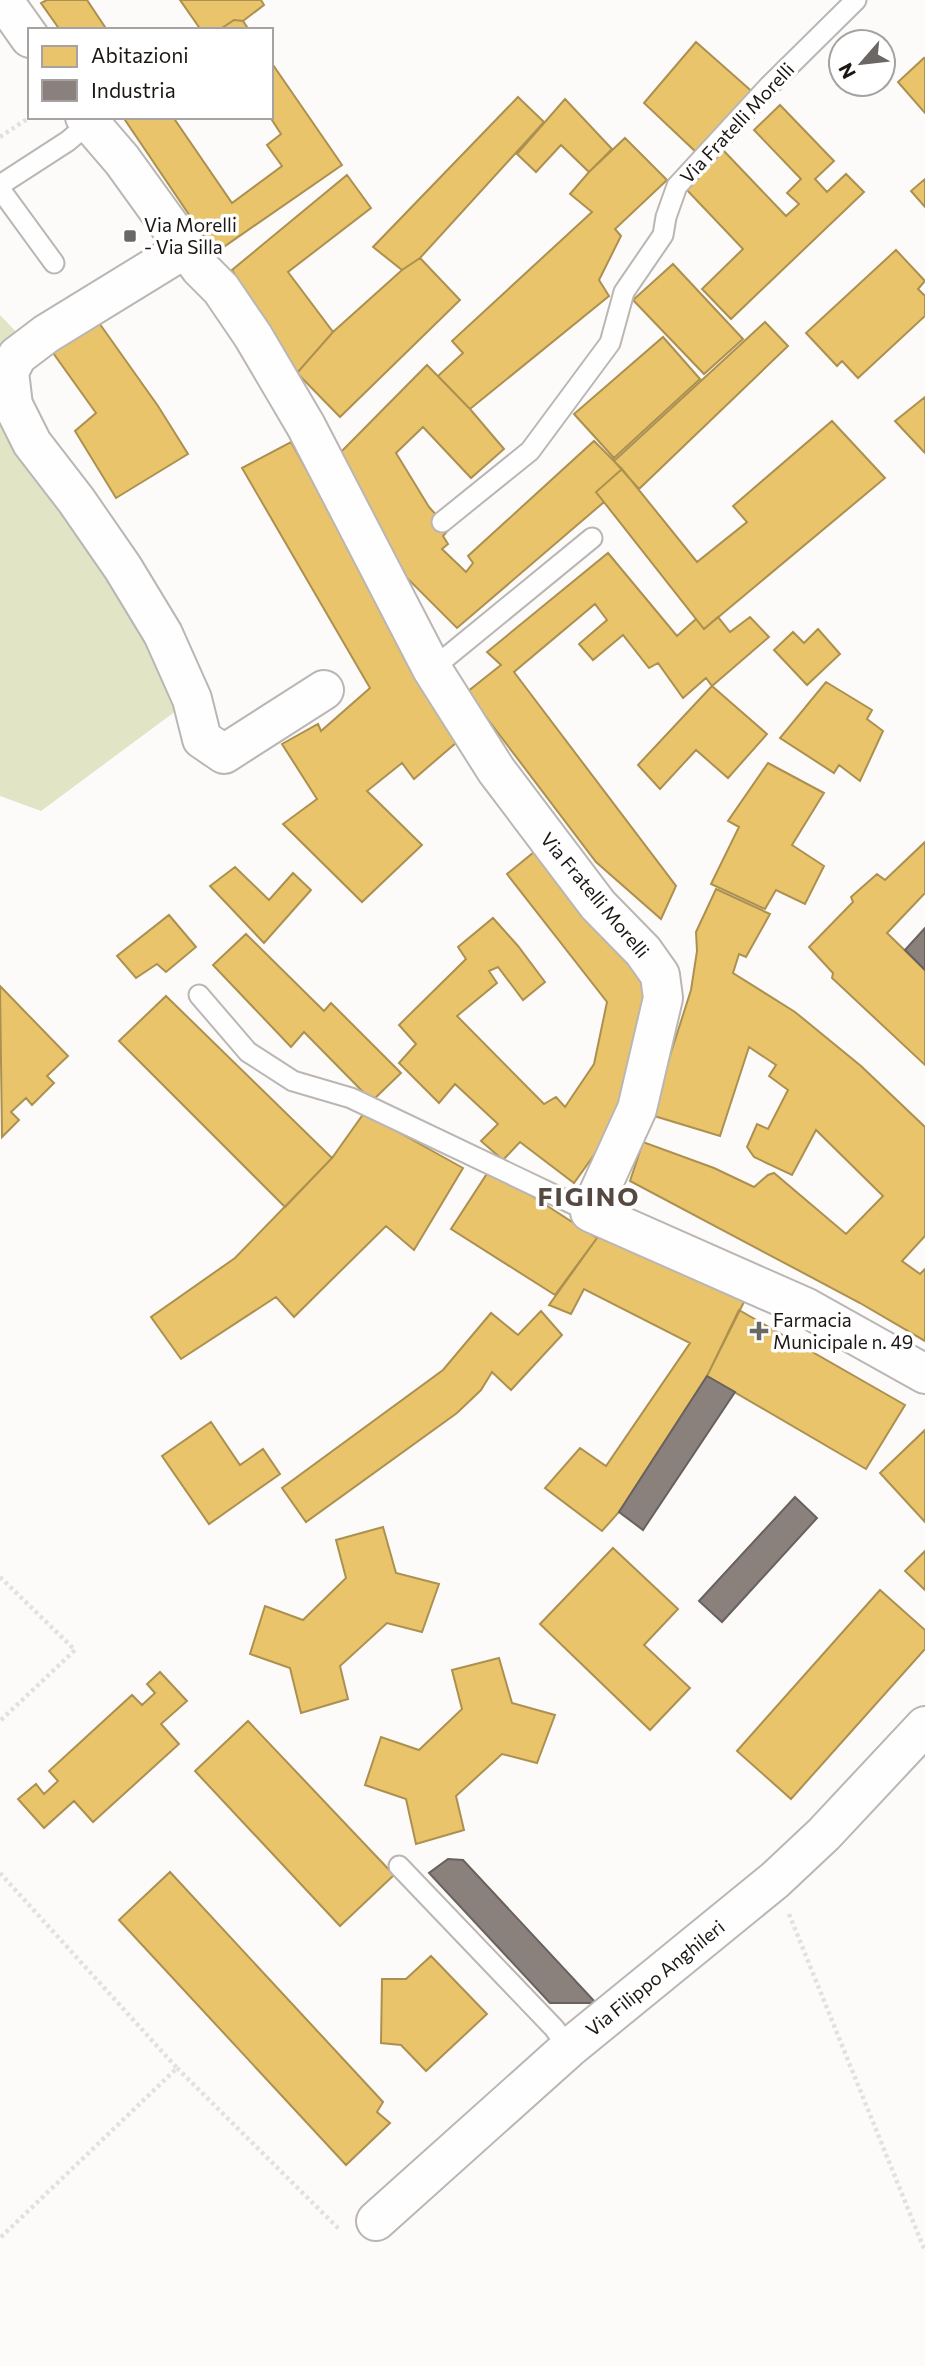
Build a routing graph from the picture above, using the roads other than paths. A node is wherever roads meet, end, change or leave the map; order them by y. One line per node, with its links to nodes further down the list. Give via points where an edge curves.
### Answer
1 (3, 0): 3 (street)
2 (856, 0): 8 (lane, Via Fratelli Morelli, via 677,186 663,235 624,292 610,343 530,451)
3 (28, 35)
4 (87, 120): 5 (lane, via 68,141); 6 (street, Via Fratelli Morelli)
5 (0, 187): 7 (lane)
6 (186, 248): 10 (street, Via Fratelli Morelli, via 253,336 306,426 385,564); 11 (street, via 17,356 9,372 13,405 32,443 123,568 163,634 192,699 202,739 223,754)
7 (54, 263)
8 (442, 522)
9 (592, 538): 10 (lane)
10 (432, 669): 13 (street, Via Fratelli Morelli, via 548,841 660,975 663,998 637,1109)
11 (324, 690)
12 (199, 995): 13 (lane, via 248,1052 293,1080 351,1098)
13 (590, 1212): 14 (street, via 807,1308)
14 (925, 1374)
15 (925, 1727): 17 (street, Via Filippo Anghileri, via 775,1880)
16 (399, 1866): 17 (lane)
17 (569, 2048): 18 (street, Via Filippo Anghileri)
18 (376, 2221)

